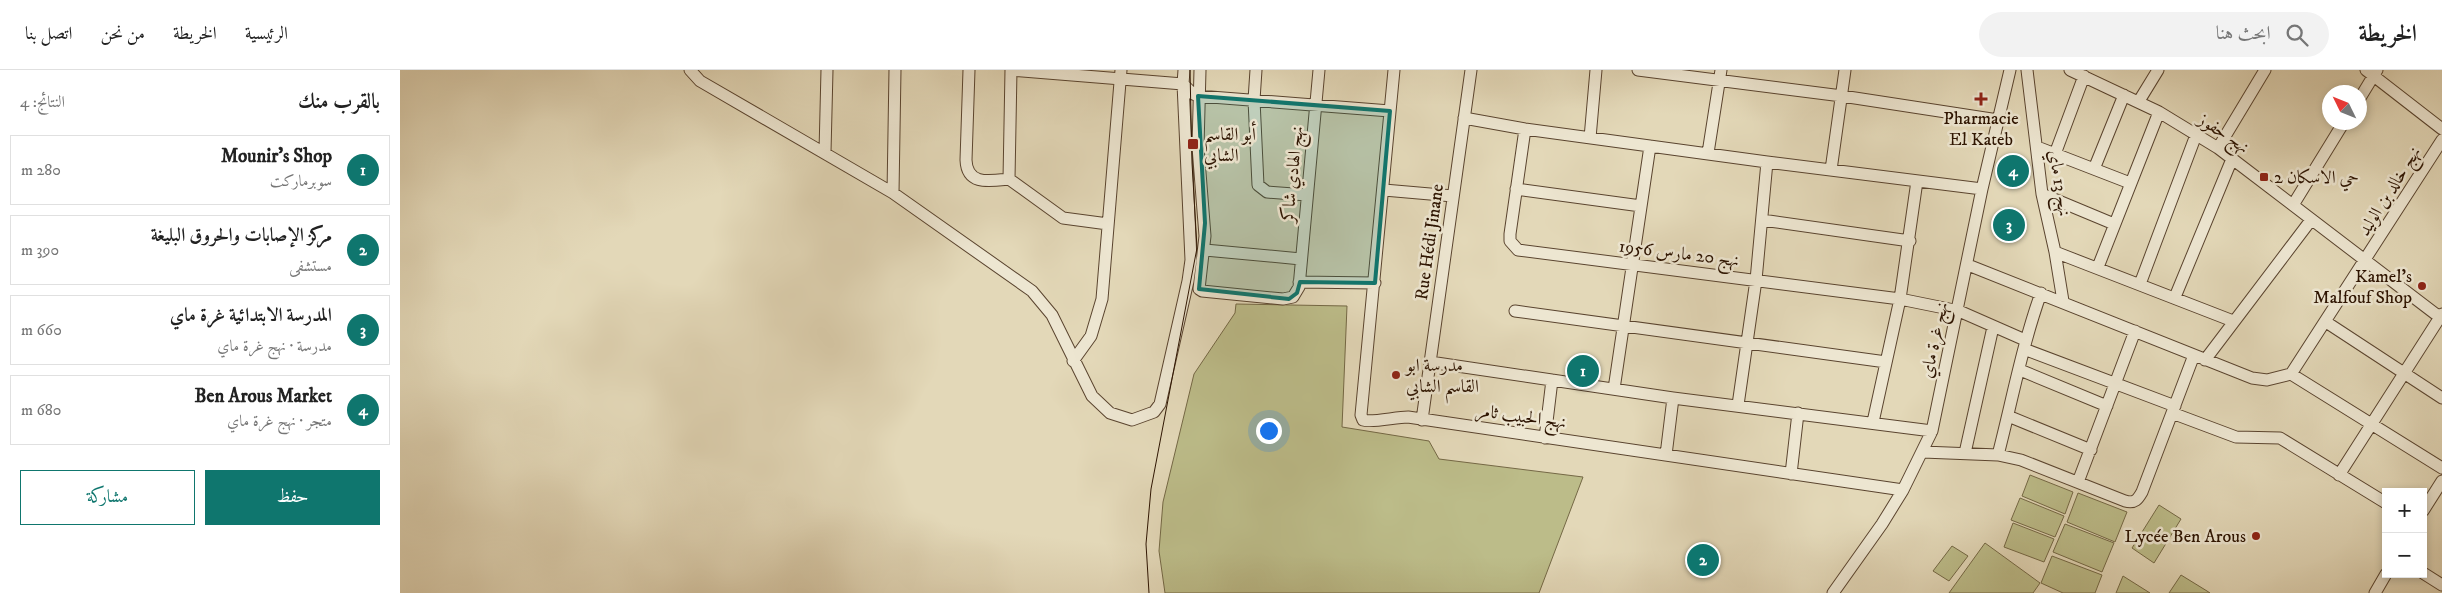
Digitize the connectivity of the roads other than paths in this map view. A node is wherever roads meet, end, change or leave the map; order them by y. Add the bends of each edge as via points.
1 (690, 70) edge
2 (827, 70) edge
3 (895, 70) edge
4 (968, 70) edge
5 (1011, 70) edge
6 (1184, 70) edge
7 (1200, 70) edge
8 (1256, 70) edge
9 (1319, 70) edge
10 (1394, 70) edge
11 (1471, 70) edge
12 (1596, 70) edge
13 (1638, 70) edge
14 (1845, 70) edge
15 (2010, 70) edge
16 (2026, 70) edge
17 (2070, 70) edge
18 (2158, 70) edge
19 (2265, 70) edge
20 (2372, 72) edge
21 (1121, 74) edge
22 (1720, 75) edge
23 (2084, 76) junction
24 (1183, 84) junction
25 (2366, 85) edge
26 (2124, 95) junction
27 (1198, 96) junction
28 (1842, 96) junction
29 (1254, 100) junction
30 (2139, 101) junction
31 (1316, 106) junction
32 (1390, 111) junction
33 (2159, 112) junction
34 (1464, 118) junction
35 (1998, 120) junction
36 (1525, 129) junction
37 (2442, 129) edge
38 (2339, 130) edge
39 (2196, 135) junction
40 (1590, 138) junction
41 (2442, 140) edge
42 (1650, 146) junction
43 (2037, 146) junction
44 (2218, 148) junction
45 (825, 152) junction
46 (1708, 153) junction
47 (2055, 154) junction
48 (2232, 159) junction
49 (1767, 162) junction
50 (1831, 170) junction
51 (2094, 170) junction
52 (1010, 179) junction
53 (1917, 181) junction
54 (2130, 183) junction
55 (1516, 189) junction
56 (1982, 189) junction
57 (1384, 190) junction
58 (893, 193) junction
59 (2042, 194) junction
60 (1307, 195) junction
61 (1453, 196) junction
62 (2293, 205) junction
63 (1641, 206) junction
64 (1762, 220) junction
65 (2311, 220) junction
66 (1108, 224) junction
67 (2114, 224) junction
68 (1910, 241) junction
69 (1205, 250) junction
70 (2055, 252) junction
71 (1301, 258) junction
72 (2366, 260) junction
73 (1632, 264) junction
74 (1968, 265) junction
75 (2098, 267) junction
76 (1756, 280) junction
77 (1299, 282) junction
78 (1375, 283) junction
79 (2140, 284) junction
80 (2040, 294) junction
81 (2175, 297) junction
82 (1900, 299) junction
83 (2063, 301) junction
84 (1515, 311) dead end
85 (1959, 311) junction
86 (2441, 317) edge
87 (2233, 321) junction
88 (2326, 322) junction
89 (1623, 327) junction
90 (1994, 327) junction
91 (2135, 331) junction
92 (1747, 344) junction
93 (2024, 344) junction
94 (2200, 357) junction
95 (1073, 361) junction
96 (1430, 362) junction
97 (1886, 362) junction
98 (2020, 370) junction
99 (2405, 373) junction
100 (2292, 374) junction
101 (1552, 380) junction
102 (2116, 384) junction
103 (1614, 389) junction
104 (1673, 398) junction
105 (2442, 398) edge
106 (1738, 405) junction
107 (2107, 406) junction
108 (2174, 409) junction
109 (1798, 413) junction
110 (2008, 416) junction
111 (1422, 420) junction
112 (1874, 422) junction
113 (2372, 424) junction
114 (1932, 431) junction
115 (1545, 438) junction
116 (2090, 450) junction
117 (1923, 452) junction
118 (1965, 453) junction
119 (1666, 456) junction
120 (1998, 456) junction
121 (2442, 468) edge
122 (1791, 474) junction
123 (2339, 475) junction
124 (2442, 481) edge
125 (2078, 482) junction
126 (1903, 490) junction
127 (2382, 501) edge
128 (2427, 505) edge
129 (2427, 576) edge
130 (2383, 578) edge
131 (2442, 585) edge
132 (1833, 593) edge
133 (2374, 593) edge

1 - 45 street via 700,81
2 - 45 street
3 - 58 street
4 - 52 street via 968,173 982,181
5 - 21 street
5 - 52 street
6 - 24 street
7 - 27 street
8 - 29 street
9 - 31 street, نهج الهادي شاكر
10 - 32 street, نهج الحبيب ثامر
11 - 34 street, Rue Hédi Jinane
12 - 40 street
13 - 22 street
14 - 28 street
15 - 35 street, نهج غرة ماي
16 - 43 street, نهج 13 ماي
17 - 23 street, نهج حفوز
18 - 30 street
19 - 44 street
20 - 25 street
20 - 37 street
21 - 24 street
21 - 66 street
22 - 28 street
22 - 46 street
23 - 26 street, نهج حفوز
23 - 47 street
24 - 27 street
24 - 95 street via 1191,260 1160,404 1154,412 1132,420 1110,413 1092,396
26 - 30 street, نهج حفوز
26 - 51 street
27 - 29 street
27 - 69 street
28 - 35 street
28 - 50 street
29 - 31 street
29 - 60 street via 1258,185 1267,192
30 - 33 street, نهج حفوز
31 - 32 street
31 - 60 street, نهج الهادي شاكر
32 - 57 street, نهج الحبيب ثامر
33 - 39 street, نهج حفوز
33 - 54 street
34 - 36 street
34 - 61 street, Rue Hédi Jinane
35 - 56 street, نهج غرة ماي
36 - 40 street
36 - 55 street, نهج 20 مارس 1956
38 - 62 street
39 - 44 street, نهج حفوز
39 - 79 street
40 - 42 street
41 - 72 street, نهج خالد بن الوليد
42 - 46 street
42 - 63 street
43 - 47 street
43 - 59 street, نهج 13 ماي
44 - 48 street, نهج حفوز
45 - 58 street
46 - 49 street
47 - 51 street
48 - 62 street, نهج حفوز
48 - 81 street
49 - 50 street
49 - 64 street
50 - 53 street
51 - 54 street
52 - 66 street via 1063,218
53 - 56 street
53 - 68 street
54 - 67 street
55 - 63 street
55 - 73 street, نهج 20 مارس 1956 via 1510,241 1518,250
56 - 74 street, نهج غرة ماي
57 - 61 street
57 - 78 street, نهج الحبيب ثامر
58 - 95 street via 1032,291 1052,315
59 - 67 street
59 - 70 street, نهج 13 ماي
60 - 71 street, نهج الهادي شاكر
61 - 96 street, Rue Hédi Jinane
62 - 65 street, نهج حفوز
63 - 73 street
64 - 68 street
64 - 76 street
65 - 72 street, نهج حفوز
65 - 87 street
66 - 95 street via 1098,318 1091,336
67 - 75 street
68 - 82 street
69 - 71 street
69 - 77 street via 1200,290 1288,299 1297,292
70 - 75 street
70 - 83 street, نهج 13 ماي
71 - 77 street, نهج الهادي شاكر
72 - 86 street, نهج حفوز
72 - 88 street, نهج خالد بن الوليد
73 - 76 street, نهج 20 مارس 1956
73 - 89 street
74 - 80 street
74 - 85 street, نهج غرة ماي
75 - 79 street
76 - 82 street, نهج 20 مارس 1956
76 - 92 street
77 - 78 street
78 - 111 street, نهج الحبيب ثامر via 1362,418 1367,422 1398,417
79 - 81 street
80 - 83 street
80 - 93 street
81 - 87 street
82 - 85 street, نهج 20 مارس 1956
82 - 97 street
83 - 91 street
84 - 89 street
85 - 90 street, نهج 20 مارس 1956
85 - 114 street, نهج غرة ماي
86 - 99 street
87 - 94 street
88 - 99 street
88 - 100 street, نهج خالد بن الوليد
89 - 92 street
89 - 103 street
90 - 93 street, نهج 20 مارس 1956
90 - 118 street
91 - 94 street
91 - 102 street
92 - 97 street
92 - 106 street
93 - 98 street
93 - 102 street, نهج 20 مارس 1956
94 - 100 street via 2260,380
94 - 108 street
96 - 101 street
96 - 111 street, Rue Hédi Jinane
97 - 112 street
98 - 107 street
98 - 110 street
99 - 105 street
99 - 113 street
100 - 113 street
101 - 103 street
101 - 115 street
102 - 107 street
102 - 108 street, نهج 20 مارس 1956
103 - 104 street
104 - 106 street
104 - 119 street
106 - 109 street
107 - 116 street
108 - 123 street, نهج 20 مارس 1956 via 2236,437 2280,438
108 - 125 street via 2138,500 2125,501
109 - 112 street
109 - 122 street
110 - 116 street
110 - 120 street
111 - 115 street, نهج الحبيب ثامر
112 - 114 street
113 - 121 street
113 - 123 street
114 - 117 street, نهج غرة ماي
115 - 119 street, نهج الحبيب ثامر
116 - 125 street
117 - 118 street
117 - 126 street, نهج غرة ماي
118 - 120 street
119 - 122 street, نهج الحبيب ثامر
120 - 125 street via 2037,465
122 - 126 street, نهج الحبيب ثامر
123 - 127 street, نهج 20 مارس 1956
124 - 128 street
126 - 132 street, نهج غرة ماي
129 - 131 street
130 - 133 street

